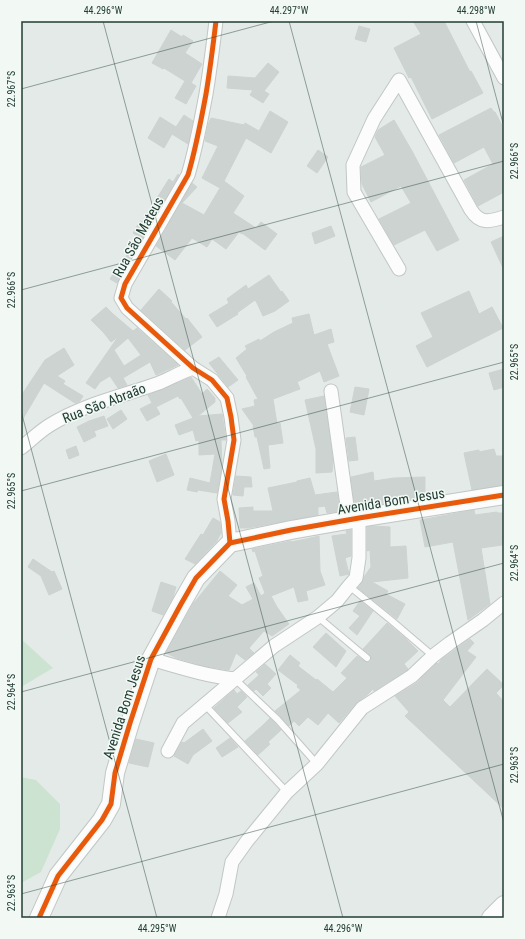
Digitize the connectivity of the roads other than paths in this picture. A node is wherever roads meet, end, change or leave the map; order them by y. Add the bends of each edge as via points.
1 (216, 21) edge
2 (473, 21) edge
3 (504, 78) edge
4 (504, 216) edge
5 (399, 269) dead end
6 (193, 368) junction
7 (332, 391) dead end
8 (21, 448) edge
9 (504, 496) edge
10 (354, 519) junction
11 (230, 543) junction
12 (349, 586) junction
13 (504, 603) edge
14 (318, 617) junction
15 (433, 656) junction
16 (367, 658) dead end
17 (151, 659) junction
18 (234, 679) junction
19 (205, 705) junction
20 (168, 750) dead end
21 (317, 764) junction
22 (287, 792) junction
23 (504, 905) edge
24 (39, 918) edge
25 (218, 918) edge
26 (492, 918) edge

1 - 6 street, Rua São Mateus via 202,119 188,175 125,284 121,298 127,308
2 - 3 street
4 - 5 street via 484,221 470,210 399,80 374,119 353,165 354,192
6 - 8 street, Rua São Abraão via 159,383 76,411 50,425
6 - 11 street, Rua São Mateus via 212,380 227,398 234,440 224,499
7 - 10 street
9 - 10 street, Avenida Bom Jesus
10 - 11 street, Avenida Bom Jesus
10 - 12 street via 359,558 356,578
11 - 17 street, Avenida Bom Jesus via 196,578
12 - 14 street via 337,601
12 - 15 lane
13 - 15 street
14 - 16 lane
14 - 18 street via 274,646
15 - 21 street via 412,676 362,708
17 - 18 street via 197,673
17 - 24 street, Avenida Bom Jesus via 115,773 111,804 102,820 58,876
18 - 19 street
18 - 21 lane via 278,720
19 - 20 street via 183,723
19 - 22 lane
21 - 22 street
22 - 25 street via 232,862
23 - 26 street

